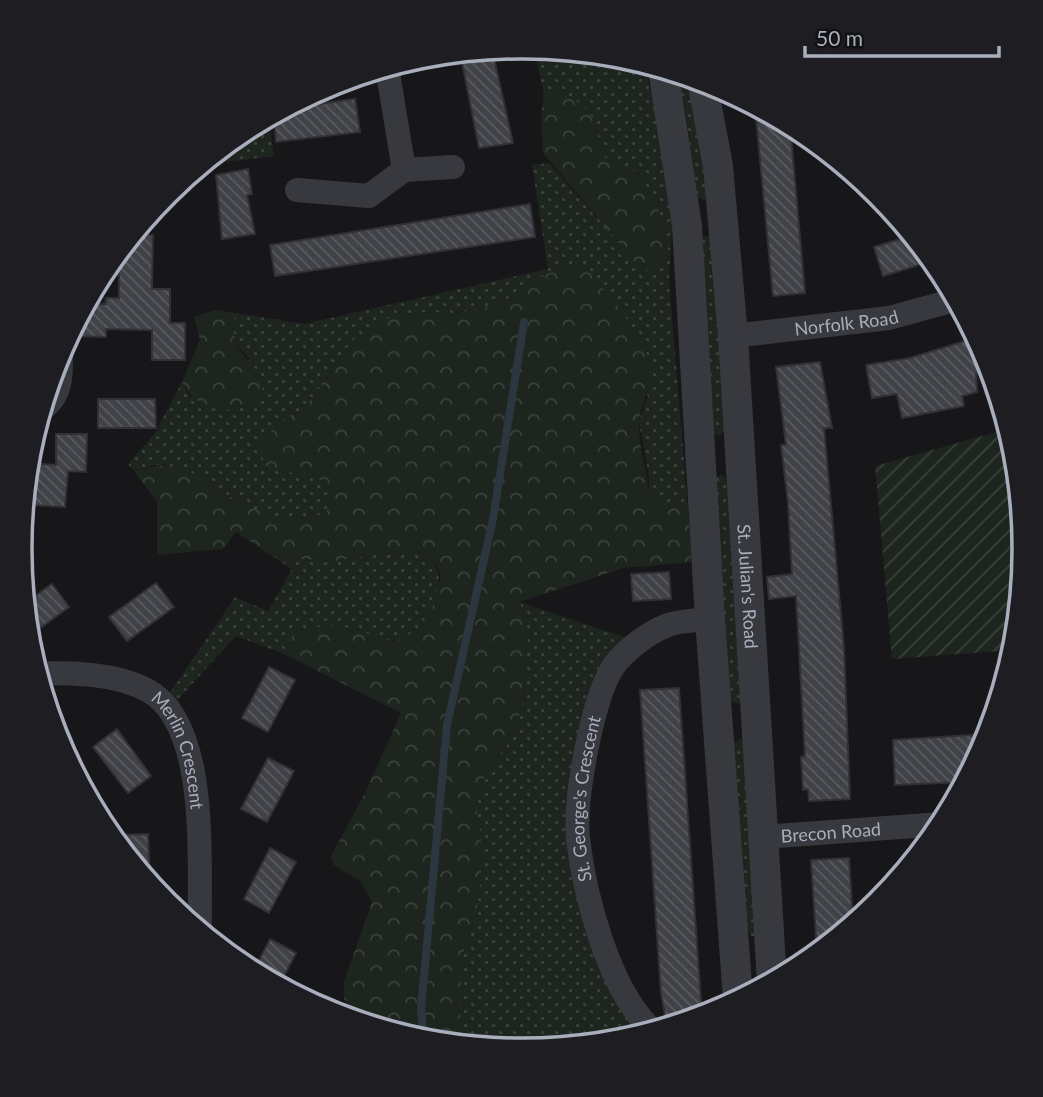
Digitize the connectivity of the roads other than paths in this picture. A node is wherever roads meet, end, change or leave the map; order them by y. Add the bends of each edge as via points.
1 (389, 77) edge
2 (665, 80) edge
3 (705, 94) edge
4 (453, 167) dead end
5 (404, 170) junction
6 (298, 190) dead end
7 (724, 220) junction
8 (687, 226) junction
9 (945, 303) edge
10 (733, 336) junction
11 (739, 455) junction
12 (703, 462) junction
13 (710, 619) junction
14 (48, 673) edge
15 (756, 718) junction
16 (718, 719) junction
17 (926, 825) edge
18 (763, 837) junction
19 (200, 918) edge
20 (733, 954) junction
21 (770, 968) edge
22 (737, 989) edge
23 (644, 1023) edge

1 - 5 street
2 - 8 street
3 - 7 street, St. Julian's Road
4 - 5 street
5 - 6 street via 369,196
7 - 8 street
7 - 10 street, St. Julian's Road
8 - 12 street
9 - 10 street, Norfolk Road via 889,318
10 - 11 street, St. Julian's Road
11 - 12 street
11 - 15 street, St. Julian's Road
12 - 13 street
13 - 16 street
13 - 23 street, St. George's Crescent via 668,625 639,642 613,667 596,712 583,769 578,837 591,900 612,968
14 - 19 street, Merlin Crescent via 126,681 150,691 180,726 195,769
15 - 16 street
15 - 18 street, St. Julian's Road
16 - 20 street
17 - 18 street, Brecon Road
18 - 21 street, St. Julian's Road
20 - 21 street, St. Julian's Road
20 - 22 street

